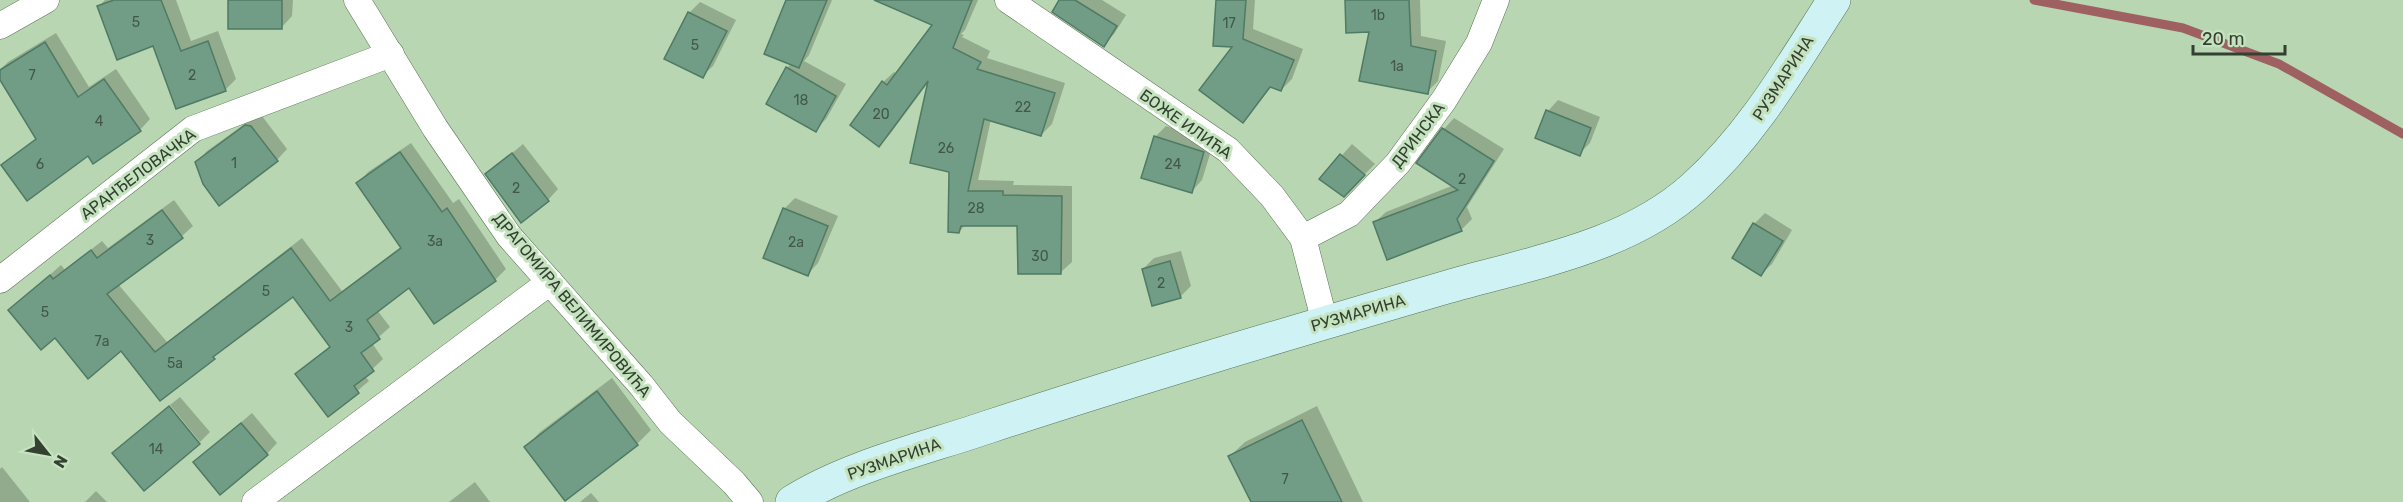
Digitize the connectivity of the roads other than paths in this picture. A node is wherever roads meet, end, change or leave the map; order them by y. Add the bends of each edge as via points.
1 (46, 0) edge
2 (357, 0) edge
3 (1008, 0) edge
4 (1496, 0) edge
5 (1834, 0) edge
6 (0, 26) edge
7 (391, 54) junction
8 (1303, 238) junction
9 (0, 280) edge
10 (550, 282) junction
11 (1325, 323) junction
12 (255, 502) edge
13 (750, 502) edge
14 (792, 502) edge

1 - 6 street
2 - 7 street, ДРАГОМИРА ВЕЛИМИРОВИЋА
3 - 8 street, БОЖЕ ИЛИЋА via 1228,150 1272,196
4 - 8 street, ДРИНСКА via 1479,43 1398,163 1349,214
5 - 11 main road, РУЗМАРИНА via 1755,122 1694,188 1637,228 1572,251
7 - 9 street, АРАНЂЕЛОВАЧКА via 193,129
7 - 10 street, ДРАГОМИРА ВЕЛИМИРОВИЋА via 435,128 509,236
8 - 11 street, БОЖЕ ИЛИЋА
10 - 12 street
10 - 13 street, ДРАГОМИРА ВЕЛИМИРОВИЋА via 670,422
11 - 14 main road, РУЗМАРИНА via 889,460

